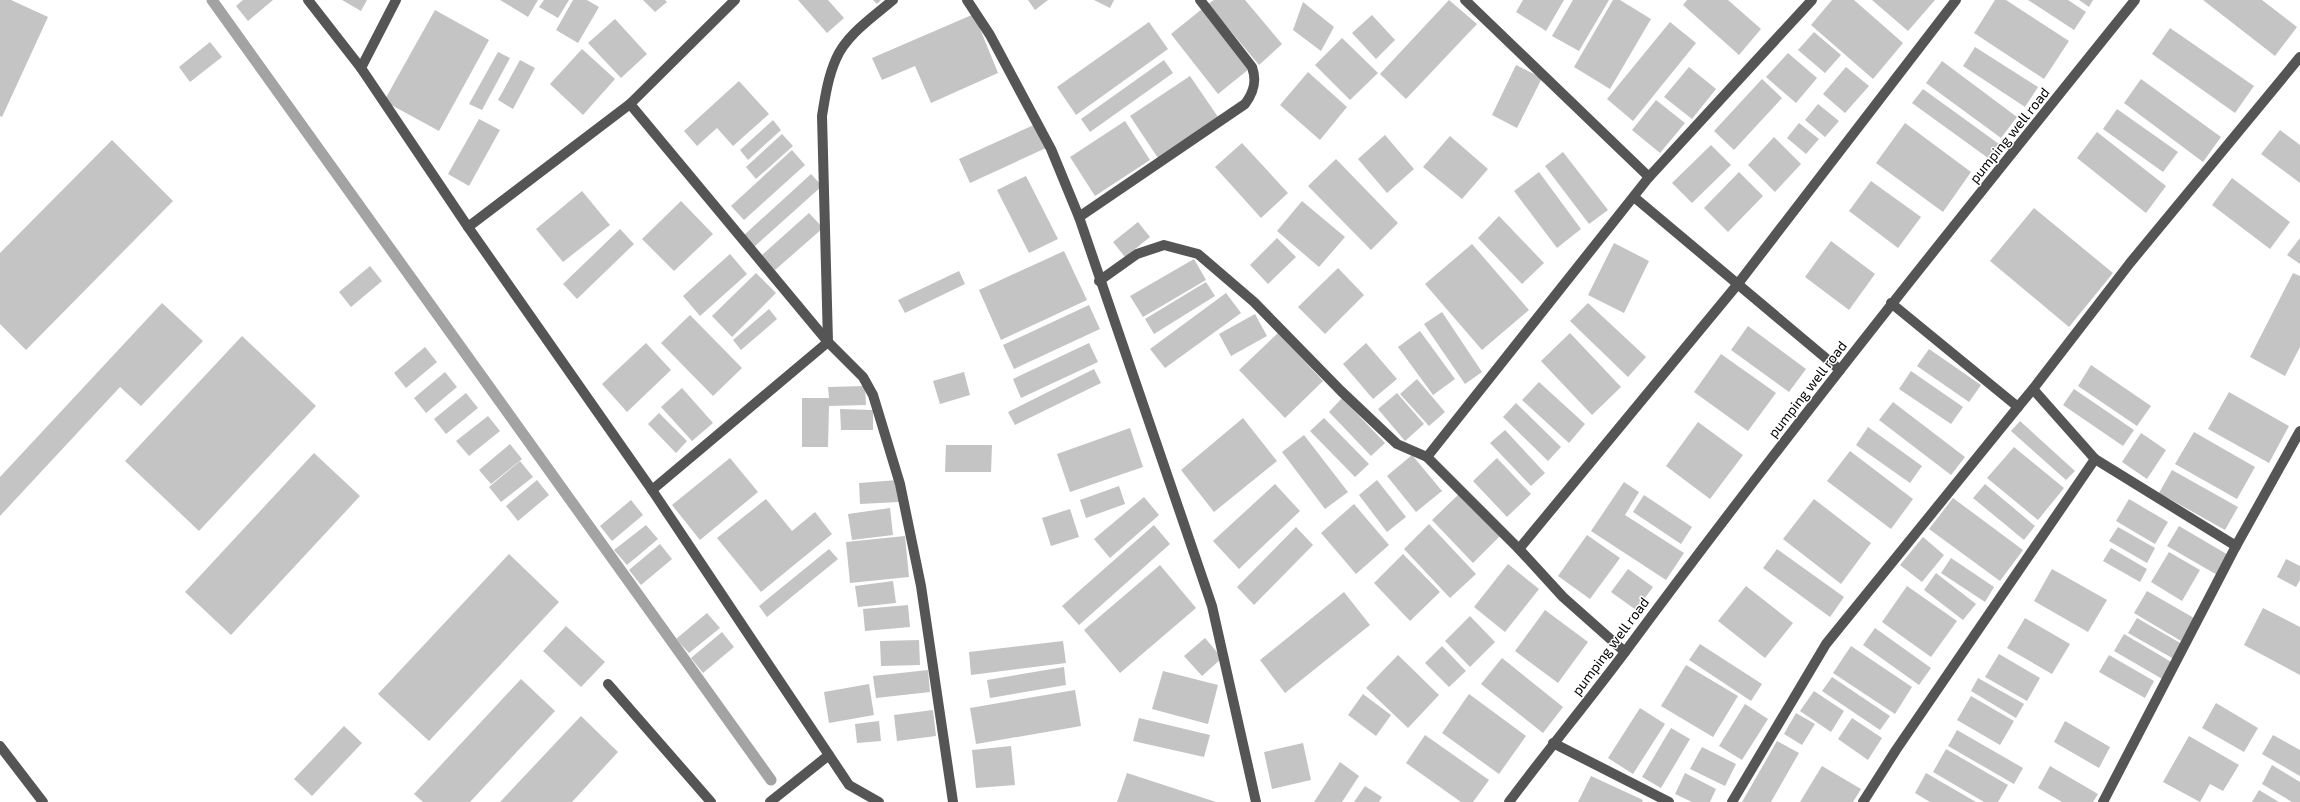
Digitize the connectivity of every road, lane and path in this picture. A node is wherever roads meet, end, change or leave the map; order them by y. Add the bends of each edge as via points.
1 (308, 0) edge
2 (396, 0) edge
3 (735, 0) edge
4 (893, 0) edge
5 (966, 0) edge
6 (1200, 0) edge
7 (1465, 0) edge
8 (1812, 0) edge
9 (1956, 0) edge
10 (2135, 0) edge
11 (2300, 57) edge
12 (361, 68) junction
13 (630, 104) junction
14 (1649, 178) junction
15 (1634, 197) junction
16 (1079, 217) junction
17 (468, 227) junction
18 (1099, 281) junction
19 (1737, 285) junction
20 (1891, 303) junction
21 (828, 342) junction
22 (1840, 370) junction
23 (2033, 389) junction
24 (2018, 407) junction
25 (2300, 431) edge
26 (1427, 457) junction
27 (2095, 460) junction
28 (652, 490) junction
29 (2236, 546) junction
30 (1519, 549) junction
31 (1624, 652) junction
32 (608, 684) dead end
33 (1553, 743) junction
34 (0, 746) edge
35 (829, 755) junction
36 (42, 802) edge
37 (711, 802) edge
38 (770, 802) edge
39 (878, 802) edge
40 (953, 802) edge
41 (1256, 802) edge
42 (1510, 802) edge
43 (1669, 802) edge
44 (1732, 802) edge
45 (1863, 802) edge
46 (2103, 802) edge

1 - 12 street
2 - 12 street
3 - 13 street
4 - 21 street via 850,38 836,58 827,85 822,116
5 - 16 street via 990,35 1051,149
6 - 16 street via 1252,67 1255,76 1251,96 1245,104
7 - 14 street
8 - 14 street
9 - 19 street
10 - 20 street, pumping well road
11 - 23 street via 2130,263
12 - 17 street
13 - 17 street
13 - 21 street
14 - 15 street
15 - 19 street
15 - 26 street
16 - 18 street
17 - 28 street
18 - 26 street via 1137,254 1164,245 1198,254 1254,302 1340,391 1397,444
18 - 41 street via 1212,606
19 - 22 street
19 - 30 street
20 - 22 street, pumping well road
20 - 24 street
21 - 28 street
21 - 40 street via 863,377 873,395 900,484 921,586
22 - 31 street, pumping well road
23 - 24 street
23 - 27 street
24 - 44 street via 1826,644
25 - 29 street
26 - 30 street
27 - 29 street
27 - 45 street
28 - 35 street
29 - 46 street
30 - 31 street via 1563,597
31 - 33 street, pumping well road
32 - 37 street
33 - 42 street, pumping well road
33 - 43 street
34 - 36 street
35 - 38 street
35 - 39 street via 849,785

